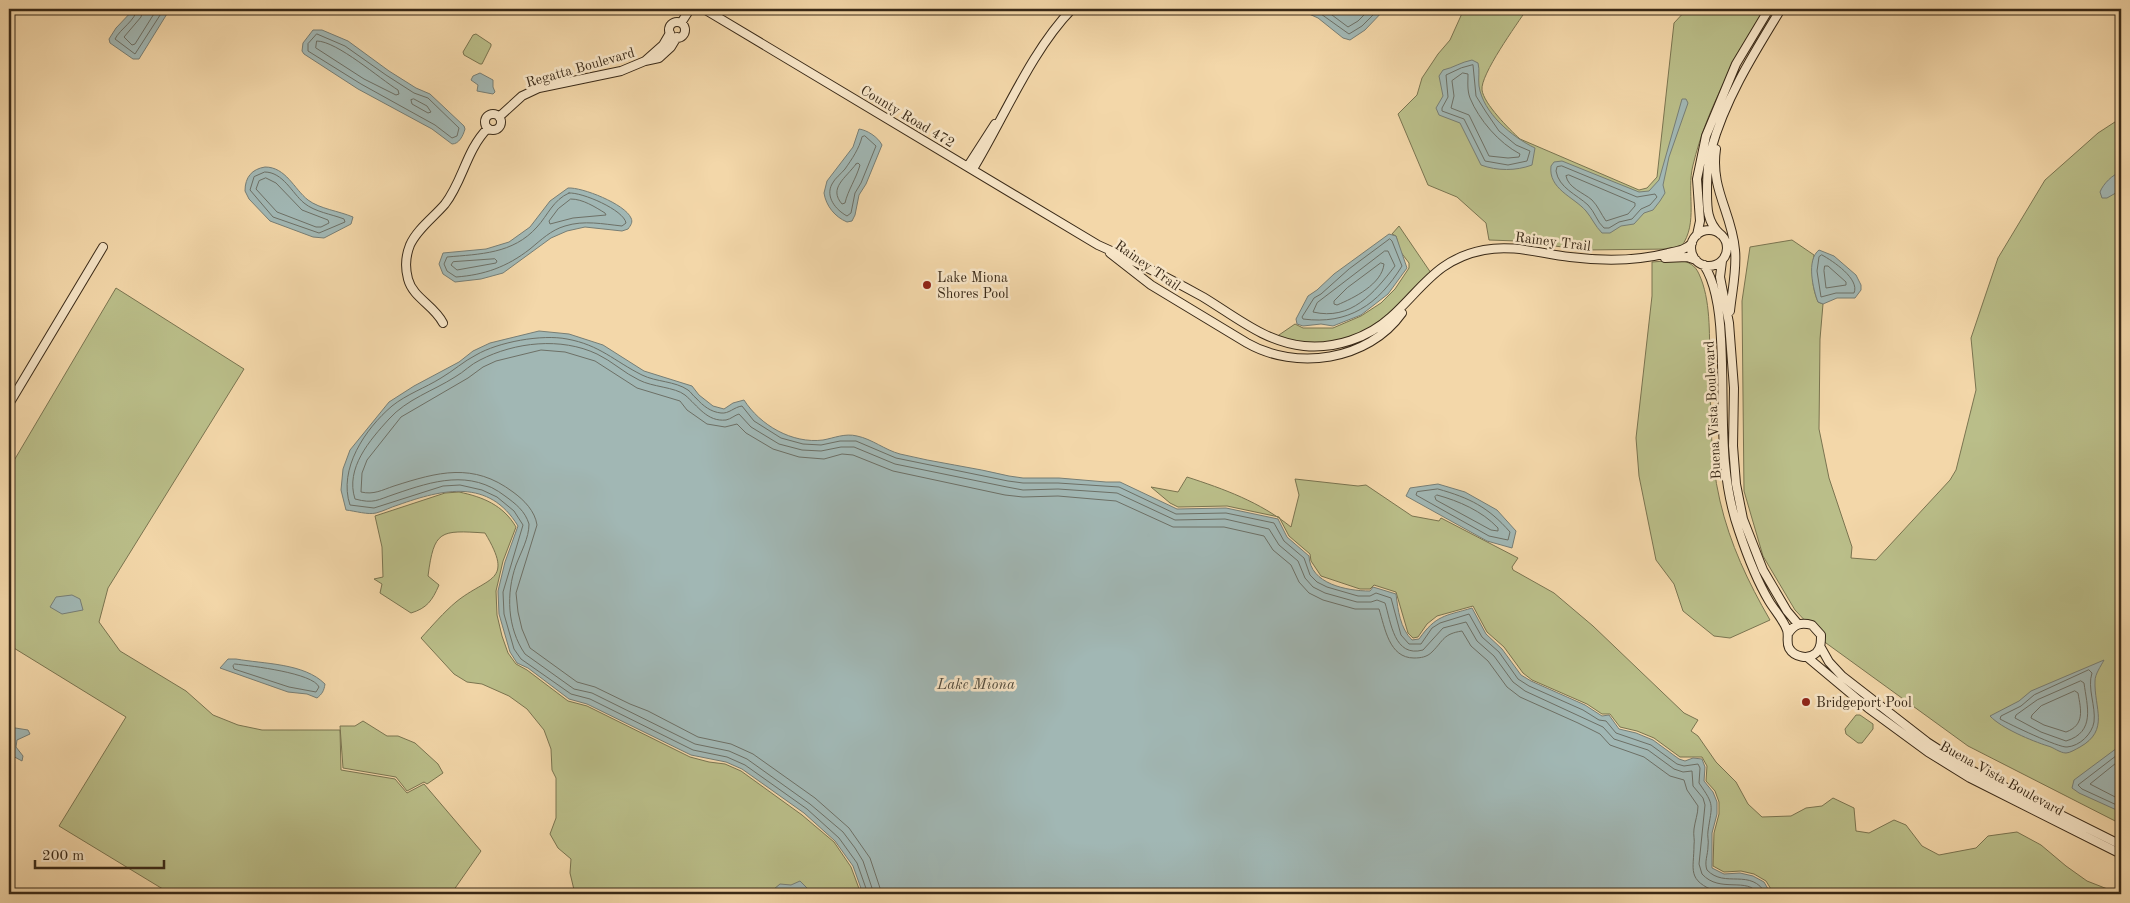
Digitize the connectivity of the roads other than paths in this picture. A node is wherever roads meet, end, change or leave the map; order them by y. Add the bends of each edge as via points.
1 (690, 9) edge
2 (704, 9) edge
3 (1072, 9) edge
4 (1769, 9) edge
5 (1781, 9) edge
6 (681, 23) junction
7 (674, 35) junction
8 (1719, 128) junction
9 (970, 168) junction
10 (1720, 234) junction
11 (1697, 235) junction
12 (1692, 244) junction
13 (1098, 245) junction
14 (103, 247) dead end
15 (1653, 257) junction
16 (1696, 260) junction
17 (1722, 261) junction
18 (1704, 266) junction
19 (1408, 301) junction
20 (443, 323) dead end
21 (1729, 323) junction
22 (9, 404) edge
23 (1798, 624) junction
24 (1788, 634) junction
25 (1820, 646) junction
26 (1807, 657) junction
27 (2121, 845) edge
28 (2121, 854) edge

1 - 6 main road, Regatta Boulevard
2 - 9 main road, County Road 472
3 - 9 main road via 1048,40
4 - 11 main road via 1736,64 1706,136 1698,179 1700,221
5 - 8 main road via 1740,78
6 - 7 main road, Regatta Boulevard via 684,32
6 - 7 main road, Regatta Boulevard via 672,24
7 - 20 main road, Regatta Boulevard via 659,58 621,71 530,92 511,104 499,117 499,127 495,130 488,128 479,138 450,197 413,238 408,252 406,270 411,286 419,298 434,308
8 - 10 main road via 1709,160 1707,205 1710,220
8 - 21 main road via 1715,173 1735,249 1736,270
9 - 13 main road, County Road 472
10 - 11 main road via 1711,230
10 - 17 main road via 1727,250
11 - 12 main road
12 - 15 main road, Rainey Trail via 1685,249
12 - 16 main road
13 - 19 main road, Rainey Trail via 1162,275 1259,332 1295,345 1329,346 1358,338 1387,321
13 - 19 main road, Rainey Trail via 1151,285 1247,342 1261,350 1288,357 1326,357 1358,347 1390,326
14 - 22 main road
15 - 16 main road, Rainey Trail
15 - 19 main road, Rainey Trail via 1600,259 1513,248 1483,250 1440,268
16 - 18 main road
17 - 18 main road via 1717,265
17 - 21 main road, Buena Vista Boulevard via 1720,277
18 - 24 main road, Buena Vista Boulevard via 1713,285 1720,326 1723,447 1728,490 1752,566
21 - 23 main road, Buena Vista Boulevard via 1734,388 1733,446 1743,518 1762,570
23 - 24 main road
23 - 25 main road via 1805,623 1817,629 1821,635
24 - 26 main road via 1789,648 1800,657
25 - 26 main road
25 - 27 main road, Buena Vista Boulevard via 1842,676 1928,742 1969,768
26 - 28 main road, Buena Vista Boulevard via 1928,752 1970,778

